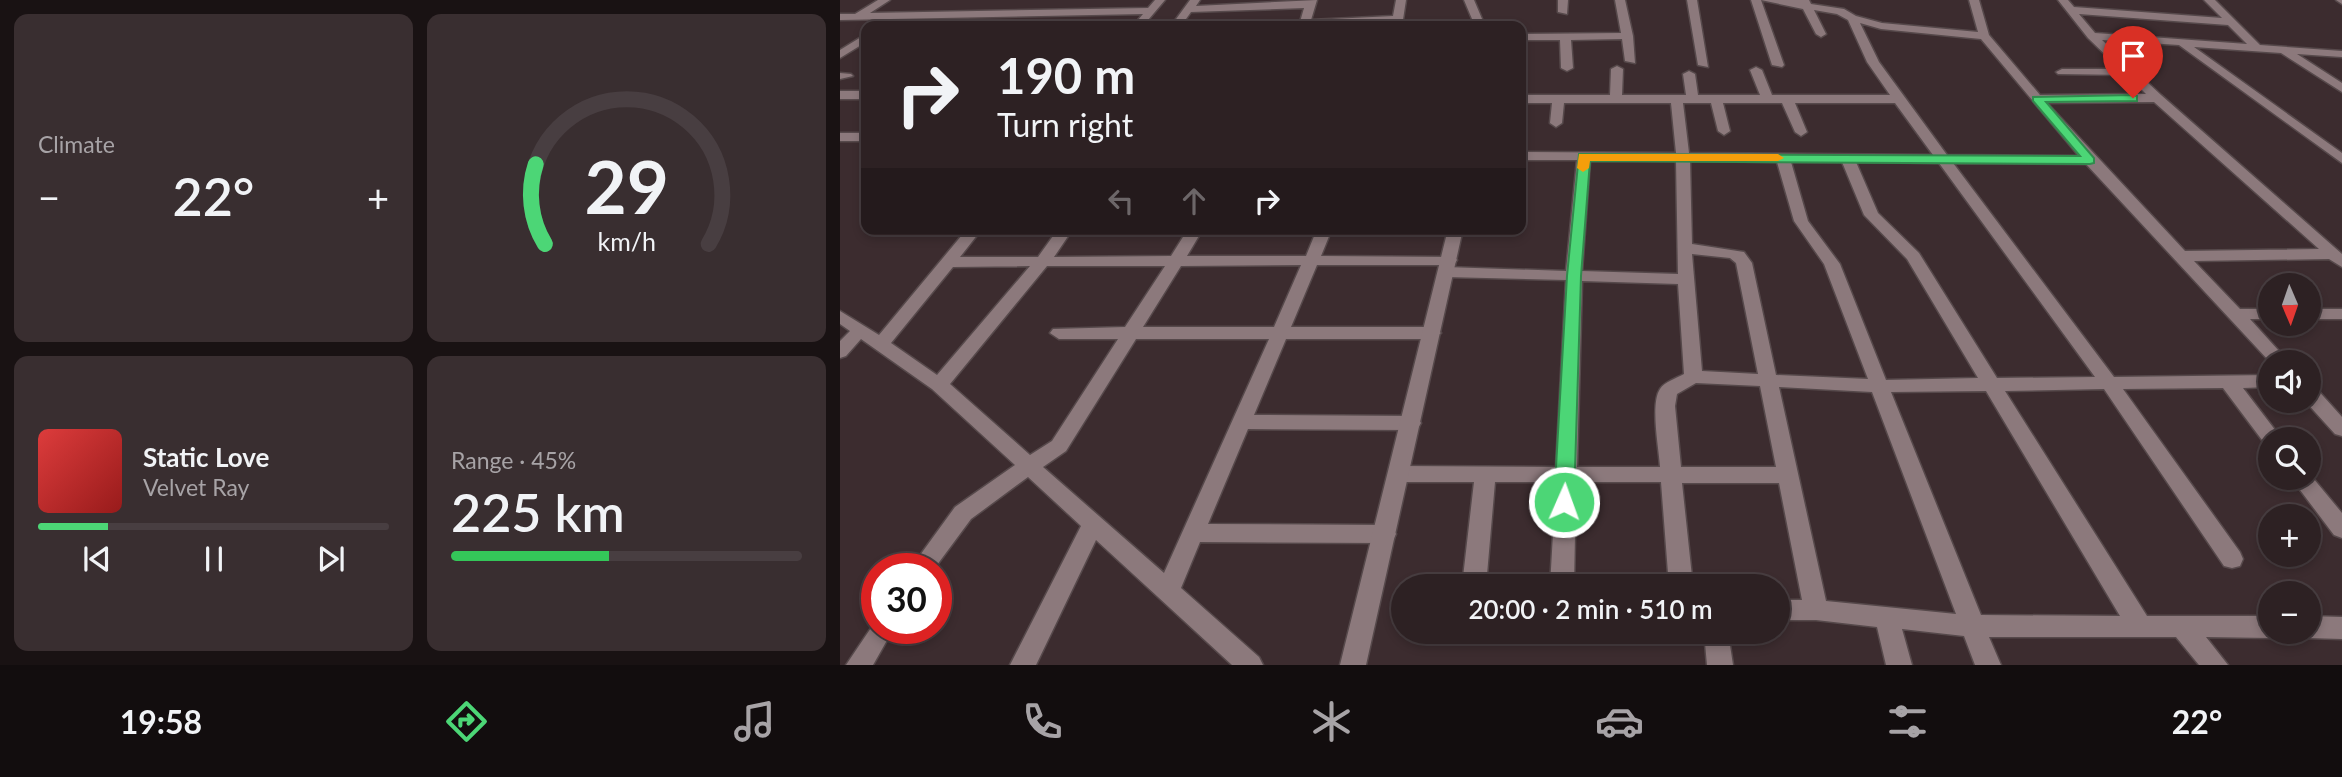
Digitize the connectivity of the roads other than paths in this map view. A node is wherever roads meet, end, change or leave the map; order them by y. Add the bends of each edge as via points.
1 (885, 0) edge
2 (965, 0) edge
3 (1035, 0) edge
4 (1101, 0) edge
5 (1160, 0) edge
6 (1401, 0) edge
7 (1469, 0) edge
8 (1563, 0) edge
9 (1620, 0) edge
10 (1692, 0) edge
11 (1756, 0) edge
12 (1766, 0) edge
13 (1841, 0) edge
14 (1974, 0) edge
15 (2209, 0) edge
16 (1311, 3) edge
17 (1805, 3) edge
18 (1192, 4) edge
19 (2067, 5) edge
20 (1150, 11) junction
21 (1071, 12) junction
22 (1089, 12) junction
23 (1563, 12) dead end
24 (1020, 13) junction
25 (988, 14) junction
26 (945, 15) junction
27 (858, 16) junction
28 (896, 16) junction
29 (1850, 16) junction
30 (840, 17) edge
31 (888, 21) edge
32 (980, 21) edge
33 (1063, 21) edge
34 (1142, 21) edge
35 (1180, 21) edge
36 (1306, 21) edge
37 (1397, 21) edge
38 (1478, 21) edge
39 (2231, 22) junction
40 (1821, 34) dead end
41 (1628, 36) junction
42 (1984, 36) junction
43 (2092, 36) junction
44 (1526, 37) edge
45 (1565, 37) junction
46 (861, 40) edge
47 (2181, 42) junction
48 (2257, 48) junction
49 (2284, 50) junction
50 (2342, 54) edge
51 (840, 55) edge
52 (1631, 61) dead end
53 (1704, 65) dead end
54 (1778, 65) dead end
55 (1567, 68) dead end
56 (1617, 69) dead end
57 (1756, 70) dead end
58 (2062, 72) dead end
59 (2130, 72) junction
60 (1689, 74) dead end
61 (2342, 88) edge
62 (840, 95) edge
63 (861, 95) edge
64 (2157, 98) junction
65 (1526, 99) edge
66 (1558, 99) junction
67 (1616, 99) junction
68 (1685, 99) junction
69 (1716, 99) junction
70 (1767, 99) junction
71 (1787, 99) junction
72 (1898, 99) junction
73 (2037, 99) junction
74 (1556, 123) dead end
75 (1724, 131) dead end
76 (1801, 132) dead end
77 (861, 136) edge
78 (840, 137) edge
79 (2338, 153) edge
80 (1526, 156) edge
81 (1584, 157) junction
82 (1683, 158) junction
83 (1783, 158) junction
84 (1847, 158) junction
85 (1945, 159) junction
86 (2090, 160) junction
87 (970, 235) edge
88 (1062, 235) edge
89 (1192, 235) edge
90 (1323, 235) edge
91 (1455, 235) edge
92 (1684, 248) junction
93 (2181, 256) junction
94 (2337, 258) edge
95 (1044, 261) junction
96 (1177, 261) junction
97 (1312, 261) junction
98 (948, 262) junction
99 (1447, 266) junction
100 (1574, 276) junction
101 (1686, 279) junction
102 (2235, 314) junction
103 (2258, 314) edge
104 (2321, 314) edge
105 (2342, 314) edge
106 (840, 316) edge
107 (860, 330) junction
108 (1059, 333) dead end
109 (1132, 333) junction
110 (1282, 333) junction
111 (1432, 333) junction
112 (881, 344) junction
113 (2269, 350) edge
114 (840, 352) edge
115 (1693, 377) junction
116 (1768, 379) junction
117 (2258, 381) edge
118 (2229, 382) junction
119 (2110, 384) junction
120 (939, 385) junction
121 (1992, 385) junction
122 (1879, 386) junction
123 (2332, 408) edge
124 (1242, 422) junction
125 (1411, 423) junction
126 (2264, 427) edge
127 (2342, 429) edge
128 (1030, 466) junction
129 (1400, 474) junction
130 (1485, 474) junction
131 (1565, 474) junction
132 (1670, 475) junction
133 (1788, 475) junction
134 (2311, 490) edge
135 (1093, 523) junction
136 (2342, 529) edge
137 (1194, 533) junction
138 (1385, 534) junction
139 (933, 553) edge
140 (2232, 559) dead end
141 (1475, 574) edge
142 (1562, 574) edge
143 (1680, 574) edge
144 (1168, 591) junction
145 (1790, 610) edge
146 (1816, 610) junction
147 (1887, 619) junction
148 (2139, 625) junction
149 (1972, 626) junction
150 (2181, 626) junction
151 (2258, 627) edge
152 (2321, 627) edge
153 (2342, 628) edge
154 (872, 644) edge
155 (1717, 644) edge
156 (859, 665) edge
157 (1023, 665) edge
158 (1250, 665) edge
159 (1353, 665) edge
160 (1720, 665) edge
161 (1899, 665) edge
162 (1988, 665) edge
163 (2215, 665) edge

1 - 27 street
2 - 26 street
3 - 24 street
4 - 22 street
5 - 20 street
6 - 37 street
7 - 38 street
8 - 23 street
9 - 41 street
10 - 53 street
11 - 54 street
12 - 17 street
13 - 29 street
14 - 42 street
15 - 39 street
16 - 18 street
16 - 36 street
17 - 29 street
17 - 40 street
18 - 35 street
19 - 39 street
19 - 43 street
20 - 22 street
20 - 34 street
21 - 22 street
21 - 24 street
21 - 33 street
24 - 25 street
25 - 26 street
25 - 32 street
26 - 28 street
27 - 28 street
27 - 30 street
28 - 31 street
29 - 42 street via 1892,27
29 - 72 street
39 - 48 street
41 - 45 street
41 - 52 street
42 - 73 street
43 - 47 street
43 - 59 street
44 - 45 street
45 - 55 street
46 - 51 street
47 - 48 street
47 - 79 street
48 - 49 street
49 - 50 street
49 - 61 street
56 - 67 street
57 - 70 street
58 - 59 street
59 - 64 street
60 - 68 street
62 - 63 street
64 - 73 street
64 - 94 street
65 - 66 street
66 - 67 street
66 - 74 street
67 - 68 street
68 - 69 street
68 - 82 street
69 - 70 street
69 - 75 street
70 - 71 street
71 - 72 street
71 - 76 street
72 - 85 street
73 - 86 street
77 - 78 street
80 - 81 street
81 - 82 street
81 - 100 street
82 - 83 street
82 - 92 street
83 - 84 street
83 - 122 street via 1801,221 1832,264
84 - 85 street
84 - 121 street via 1871,215 1913,256
85 - 86 street
85 - 119 street
86 - 93 street
87 - 98 street
88 - 95 street
89 - 96 street
90 - 97 street
91 - 99 street
92 - 101 street
92 - 116 street via 1742,258
93 - 94 street
93 - 102 street
95 - 96 street
95 - 98 street
95 - 120 street
96 - 97 street
96 - 109 street
97 - 99 street
97 - 110 street
98 - 112 street
99 - 100 street
99 - 111 street
100 - 101 street
100 - 131 street
101 - 115 street
102 - 103 street
102 - 113 street
104 - 105 street
106 - 107 street
107 - 112 street
107 - 114 street
108 - 109 street
109 - 110 street
109 - 128 street via 1059,446
110 - 111 street
110 - 124 street
111 - 125 street
112 - 120 street
115 - 116 street
115 - 132 street via 1675,385 1665,398
116 - 122 street
116 - 133 street
117 - 118 street
118 - 119 street
118 - 126 street
119 - 121 street
119 - 140 street
120 - 128 street
121 - 122 street
121 - 148 street
122 - 149 street
123 - 127 street
124 - 125 street
124 - 137 street
125 - 129 street
128 - 135 street
128 - 139 street via 963,513
129 - 130 street
129 - 138 street
130 - 131 street
130 - 141 street
131 - 132 street
131 - 142 street
132 - 133 street
132 - 143 street
133 - 146 street
134 - 136 street
135 - 144 street
135 - 157 street
137 - 138 street
137 - 144 street
138 - 159 street
144 - 158 street
145 - 146 street
146 - 147 street
147 - 149 street
147 - 161 street
148 - 149 street
148 - 150 street
149 - 162 street
150 - 151 street
150 - 163 street
152 - 153 street
154 - 156 street
155 - 160 street

